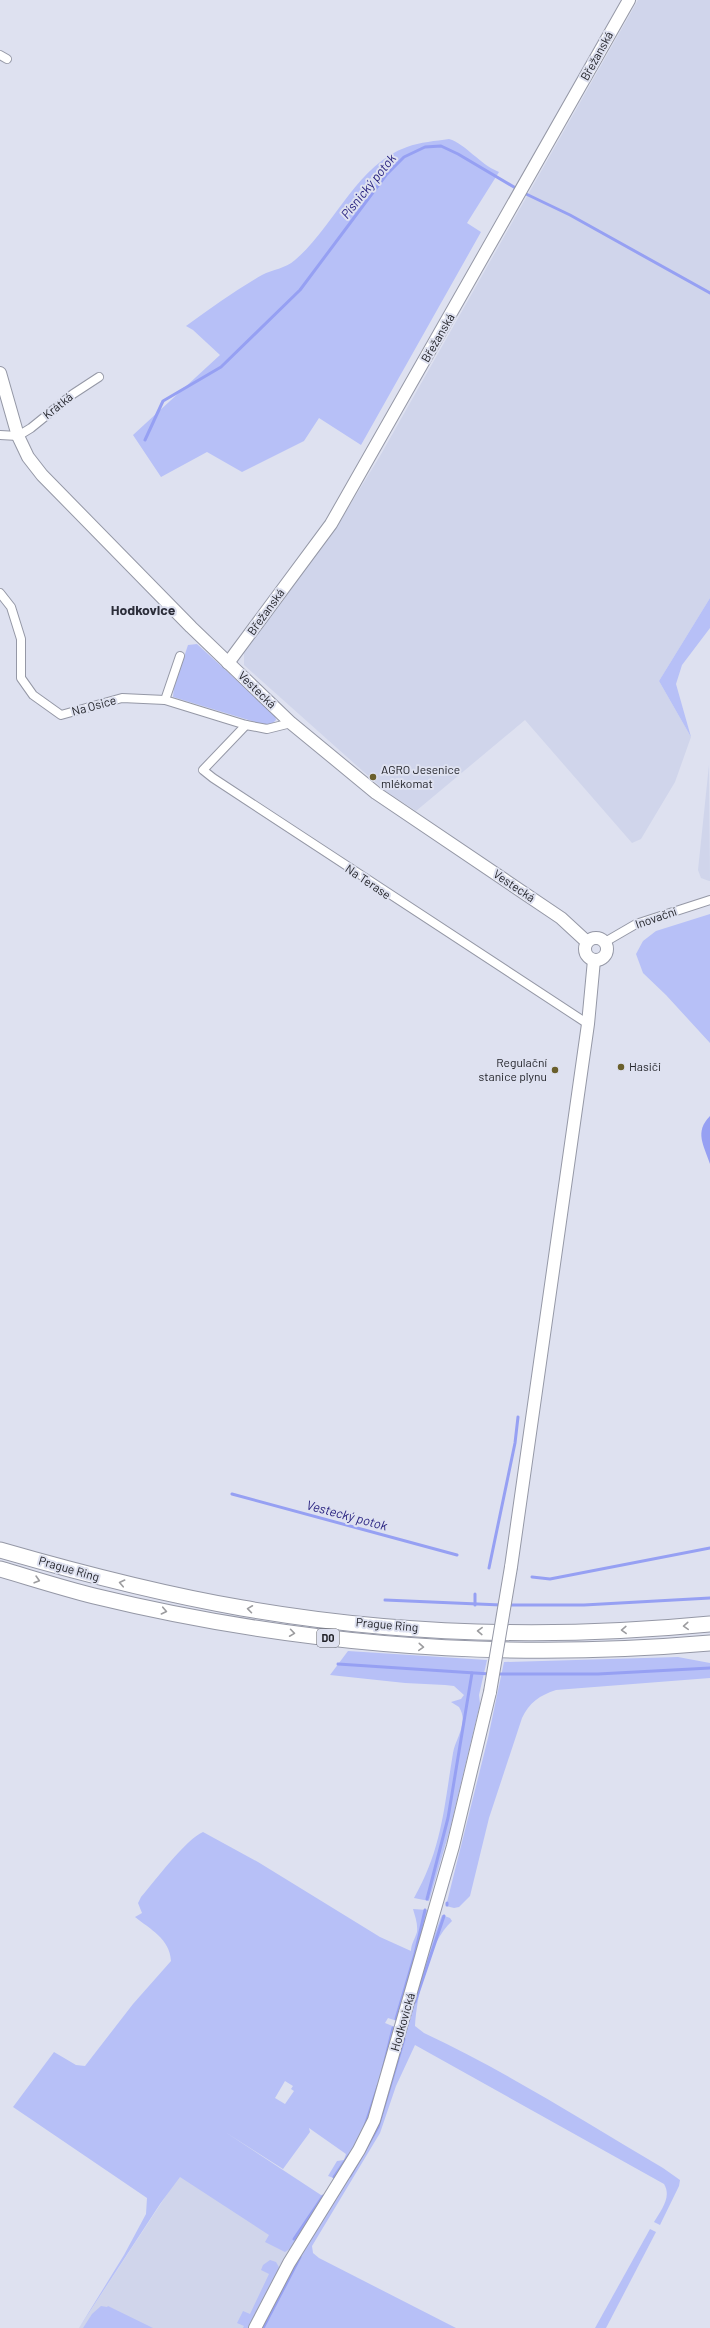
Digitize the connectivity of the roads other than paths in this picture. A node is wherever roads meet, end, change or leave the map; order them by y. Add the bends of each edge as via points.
1 (629, 0) edge
2 (0, 373) edge
3 (99, 377) dead end
4 (0, 435) edge
5 (18, 436) junction
6 (0, 593) edge
7 (180, 656) dead end
8 (228, 663) junction
9 (165, 700) junction
10 (291, 723) junction
11 (246, 725) junction
12 (710, 900) edge
13 (587, 942) junction
14 (605, 942) junction
15 (594, 960) junction
16 (588, 1024) junction
17 (0, 1550) edge
18 (0, 1569) edge
19 (710, 1624) edge
20 (710, 1642) edge
21 (255, 2328) edge

1 - 8 street, Břežanská via 331,524
2 - 5 street, Vestecká
3 - 5 street, Krátká
4 - 5 street
5 - 8 street, Vestecká via 28,457 42,475
6 - 9 street, Na Osice via 11,607 21,638 21,678 33,695 49,708 61,715 122,698
7 - 9 street
8 - 10 street, Vestecká
9 - 11 street, Na Osice
10 - 11 street, Na Osice via 267,730
10 - 13 street, Vestecká via 376,793 561,918
11 - 16 street, Na Terase via 203,770 426,920
12 - 14 street, Inovační via 636,924
13 - 14 street via 596,937
13 - 15 street via 585,953
14 - 15 street via 608,948 606,955
15 - 16 street
16 - 21 street, Hodkovická, bridge via 511,1567 490,1692 453,1846 374,2120 359,2150 289,2262
19 -> 17 highway, Prague Ring / D0 via 550,1632 384,1626 242,1608 98,1578
18 -> 20 highway, Prague Ring / D0 via 93,1596 240,1626 387,1644 546,1651 638,1648

